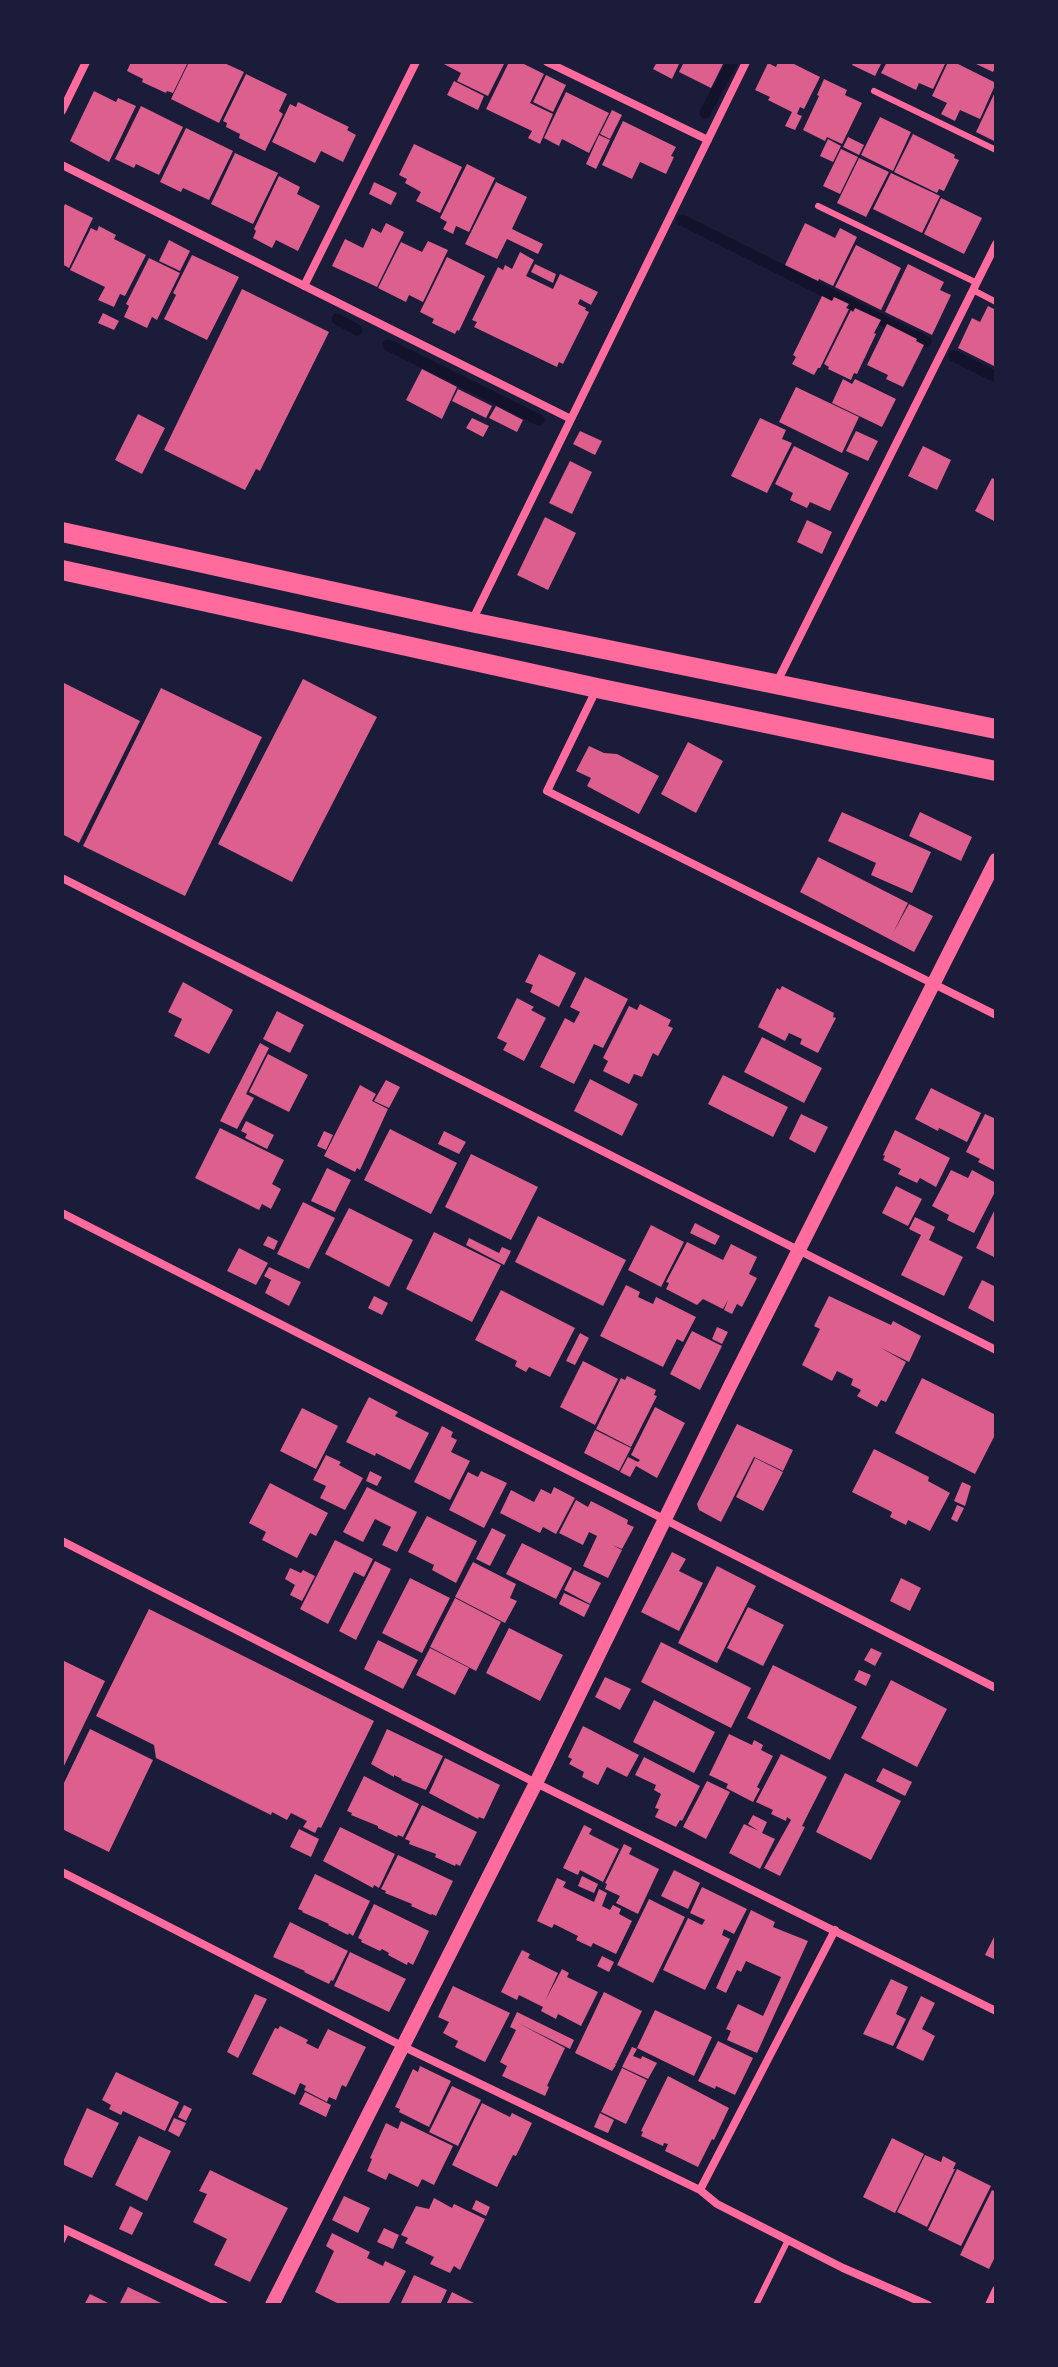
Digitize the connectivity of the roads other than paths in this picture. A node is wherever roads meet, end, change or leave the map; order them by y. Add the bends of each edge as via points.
1 (86, 62) edge
2 (416, 62) edge
3 (547, 62) edge
4 (746, 62) edge
5 (874, 91) dead end
6 (62, 111) edge
7 (708, 140) junction
8 (996, 150) edge
9 (62, 165) edge
10 (818, 206) dead end
11 (996, 244) edge
12 (304, 286) junction
13 (975, 286) junction
14 (996, 302) edge
15 (571, 419) junction
16 (62, 532) edge
17 (62, 570) edge
18 (471, 622) junction
19 (777, 683) junction
20 (597, 688) junction
21 (996, 729) edge
22 (996, 771) edge
23 (996, 860) edge
24 (62, 878) edge
25 (933, 982) junction
26 (996, 1015) edge
27 (62, 1213) edge
28 (798, 1250) junction
29 (996, 1350) edge
30 (664, 1520) junction
31 (62, 1541) edge
32 (996, 1688) edge
33 (536, 1783) junction
34 (62, 1872) edge
35 (835, 1930) junction
36 (996, 2011) edge
37 (402, 2046) junction
38 (700, 2190) junction
39 (64, 2229) edge
40 (788, 2240) junction
41 (62, 2241) edge
42 (996, 2290) edge
43 (224, 2305) edge
44 (272, 2305) edge
45 (756, 2305) edge
46 (928, 2305) edge
47 (989, 2305) edge

1 - 6 street
2 - 12 street
3 - 7 street
4 - 7 street
5 - 8 lane
7 - 15 street
9 - 12 street
10 - 13 lane
11 - 13 street
12 - 15 street
13 - 14 lane
13 - 19 street
15 - 18 street
16 - 18 main road
17 - 20 main road
18 - 19 main road
19 - 21 main road
20 - 22 main road
20 - 25 street via 547,791
23 - 25 street
24 - 28 street
25 - 26 street
25 - 28 street
27 - 30 street
28 - 29 street
28 - 30 street
30 - 32 street
30 - 33 street
31 - 33 street
33 - 35 street
33 - 37 street
34 - 37 street
35 - 36 street
35 - 38 street
37 - 38 street
37 - 44 street
38 - 40 street
39 - 41 lane
39 - 43 street
40 - 45 lane
40 - 46 street
42 - 47 street

